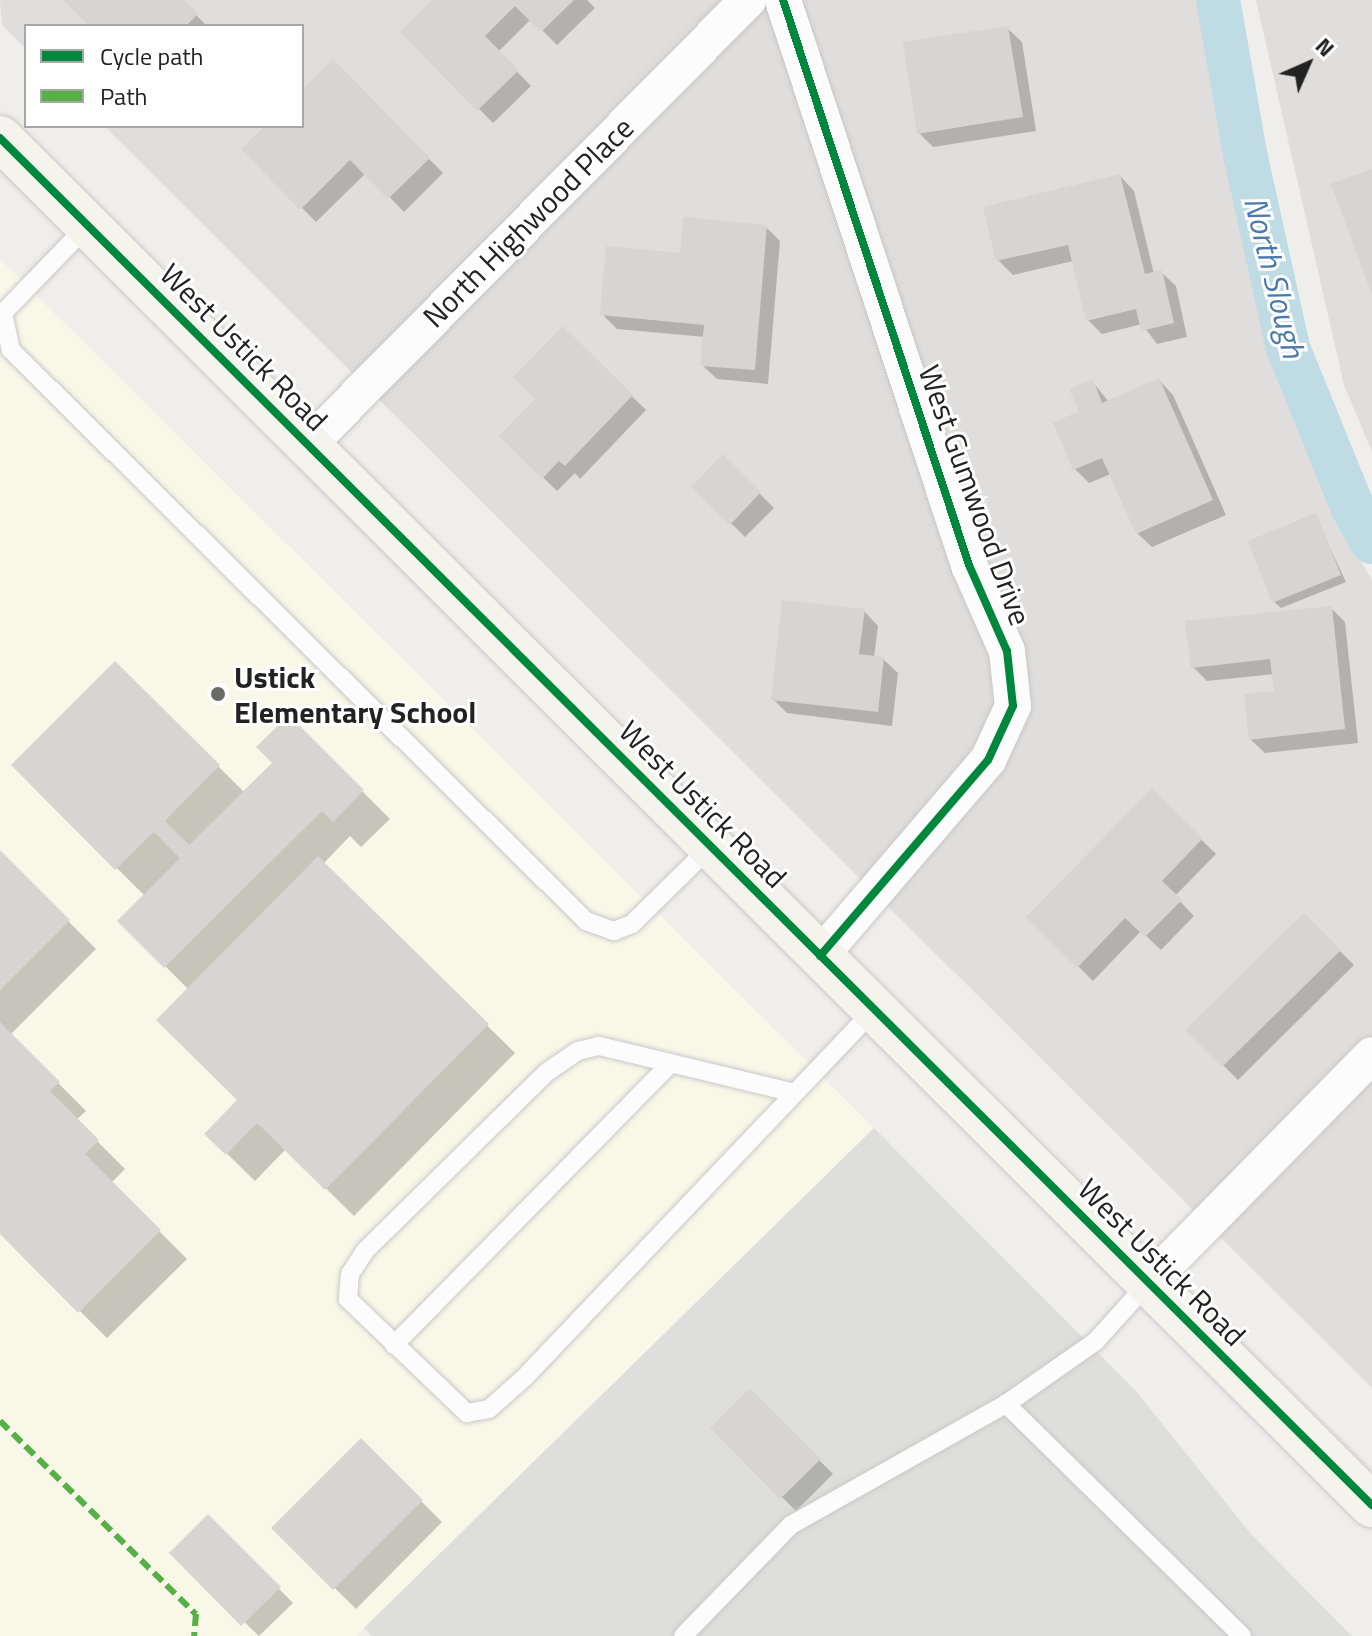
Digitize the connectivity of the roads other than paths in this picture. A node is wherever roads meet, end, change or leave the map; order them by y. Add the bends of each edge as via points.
1 (748, 0) edge
2 (783, 0) edge
3 (0, 138) edge
4 (88, 225) junction
5 (308, 445) junction
6 (711, 846) junction
7 (820, 956) junction
8 (874, 1010) junction
9 (1372, 1055) edge
10 (671, 1063) junction
11 (795, 1093) junction
12 (1149, 1282) junction
13 (394, 1345) junction
14 (1006, 1404) junction
15 (1372, 1505) edge
16 (683, 1636) edge
17 (1242, 1636) edge

1 - 5 street, North Highwood Place
2 - 7 street, West Gumwood Drive via 969,565 1007,651 1013,706 988,760
3 - 4 main road, West Ustick Road
4 - 5 main road, West Ustick Road
4 - 6 lane via 3,313 11,350 586,921 614,931 632,924
5 - 6 main road, West Ustick Road
6 - 7 main road, West Ustick Road
7 - 8 main road, West Ustick Road
8 - 11 lane
8 - 12 main road, West Ustick Road
9 - 12 street
10 - 11 lane
10 - 13 lane
10 - 13 lane via 599,1046 578,1051 547,1072 365,1251 350,1274 348,1299
11 - 13 lane via 489,1409 467,1413
12 - 14 lane via 1095,1342
12 - 15 main road, West Ustick Road
14 - 16 lane via 791,1525
14 - 17 lane

